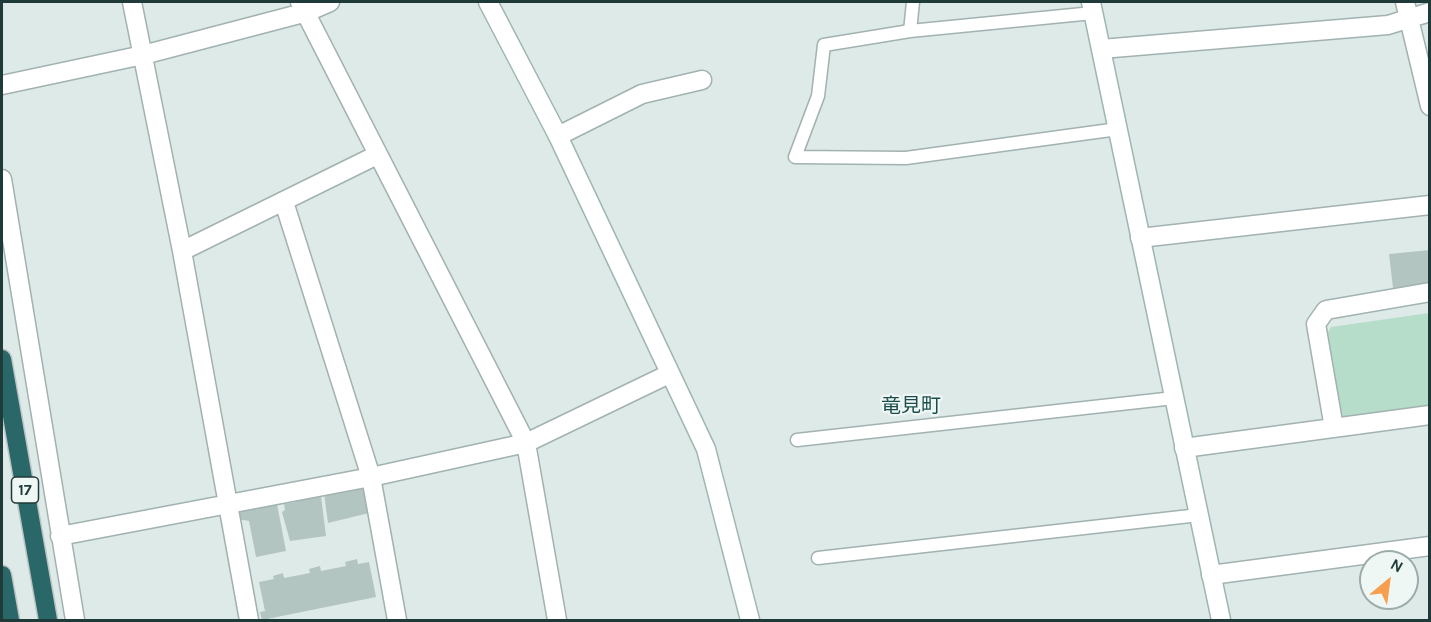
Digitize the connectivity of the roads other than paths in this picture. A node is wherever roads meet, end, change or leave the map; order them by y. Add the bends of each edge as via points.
1 (132, 2) edge
2 (330, 2) edge
3 (488, 2) edge
4 (913, 2) edge
5 (303, 7) edge
6 (1092, 7) edge
7 (1407, 9) edge
8 (1430, 12) edge
9 (910, 31) junction
10 (1101, 49) junction
11 (143, 55) junction
12 (702, 80) dead end
13 (2, 85) edge
14 (1430, 106) edge
15 (1118, 129) junction
16 (558, 136) junction
17 (377, 155) junction
18 (2, 179) edge
19 (284, 202) junction
20 (1430, 205) edge
21 (1140, 238) junction
22 (182, 251) junction
23 (1430, 292) edge
24 (2, 359) edge
25 (669, 374) junction
26 (1174, 398) junction
27 (1430, 415) edge
28 (1334, 428) junction
29 (797, 440) dead end
30 (526, 443) junction
31 (1184, 448) junction
32 (371, 477) junction
33 (227, 503) junction
34 (1199, 515) junction
35 (60, 536) junction
36 (1430, 546) edge
37 (818, 558) dead end
38 (2, 575) edge
39 (1211, 575) junction
40 (10, 621) edge
41 (48, 621) edge
42 (75, 621) edge
43 (249, 621) edge
44 (397, 621) edge
45 (557, 621) edge
46 (750, 621) edge
47 (1221, 621) edge

1 - 11 street
2 - 5 street
3 - 16 street
4 - 9 lane
5 - 11 street
5 - 17 street
6 - 9 lane
6 - 10 street
7 - 8 street
7 - 10 street via 1388,25
7 - 14 street
9 - 15 lane via 824,45 818,96 795,157 906,158
10 - 15 street
11 - 13 street
11 - 22 street
12 - 16 street via 642,94
15 - 21 street
16 - 25 street
17 - 19 street
17 - 30 street
18 - 35 street
19 - 22 street
19 - 32 street
20 - 21 street
21 - 26 street
22 - 33 street
23 - 28 street via 1326,310 1316,324
24 - 41 highway, 17
25 - 30 street
25 - 46 street via 706,449
26 - 29 lane
26 - 31 street
27 - 28 street
28 - 31 street
30 - 32 street
30 - 45 street
31 - 34 street
32 - 33 street
32 - 44 street
33 - 35 street
33 - 43 street
34 - 37 lane
34 - 39 street
35 - 42 street
36 - 39 street
38 - 40 highway
39 - 47 street

